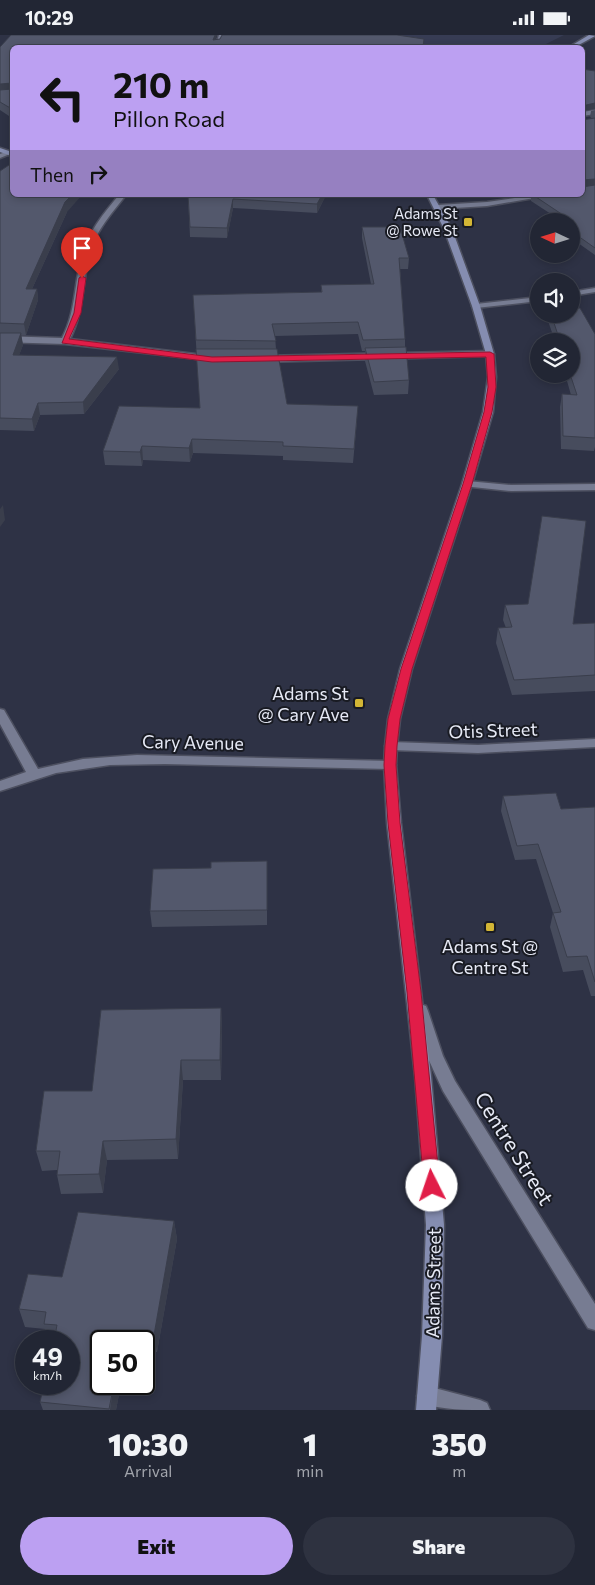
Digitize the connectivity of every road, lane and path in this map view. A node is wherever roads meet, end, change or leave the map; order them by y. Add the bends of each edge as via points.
1 (593, 35) edge
2 (576, 45) edge
3 (0, 150) edge
4 (10, 154) edge
5 (0, 156) edge
6 (121, 197) edge
7 (431, 197) edge
8 (535, 197) edge
9 (438, 207) junction
10 (595, 290) edge
11 (580, 292) edge
12 (530, 300) edge
13 (476, 306) junction
14 (0, 339) edge
15 (65, 341) junction
16 (490, 354) junction
17 (222, 359) edge
18 (251, 359) edge
19 (467, 484) junction
20 (595, 487) edge
21 (0, 713) edge
22 (595, 743) edge
23 (391, 746) junction
24 (390, 765) junction
25 (33, 772) junction
26 (0, 786) edge
27 (414, 992) junction
28 (595, 1321) edge
29 (427, 1403) edge
30 (480, 1410) edge

1 - 2 main road
3 - 4 main road
4 - 5 street
6 - 15 street via 99,226 89,247 77,313
7 - 9 main road, Adams Street
8 - 9 street
9 - 13 main road, Adams Street
10 - 11 street
12 - 13 street
13 - 16 main road, Adams Street
14 - 15 street
15 - 17 street via 176,357
16 - 18 street
16 - 19 main road, Adams Street via 490,401
19 - 20 street via 511,488
19 - 23 main road, Adams Street via 406,669
21 - 25 street
22 - 23 street, Otis Street via 478,749
23 - 24 main road, Adams Street
24 - 25 street, Cary Avenue via 126,760 66,765
24 - 27 main road, Adams Street
25 - 26 street, Cary Avenue
27 - 28 street, Centre Street via 448,1087
27 - 29 main road, Adams Street via 434,1225
29 - 30 street

